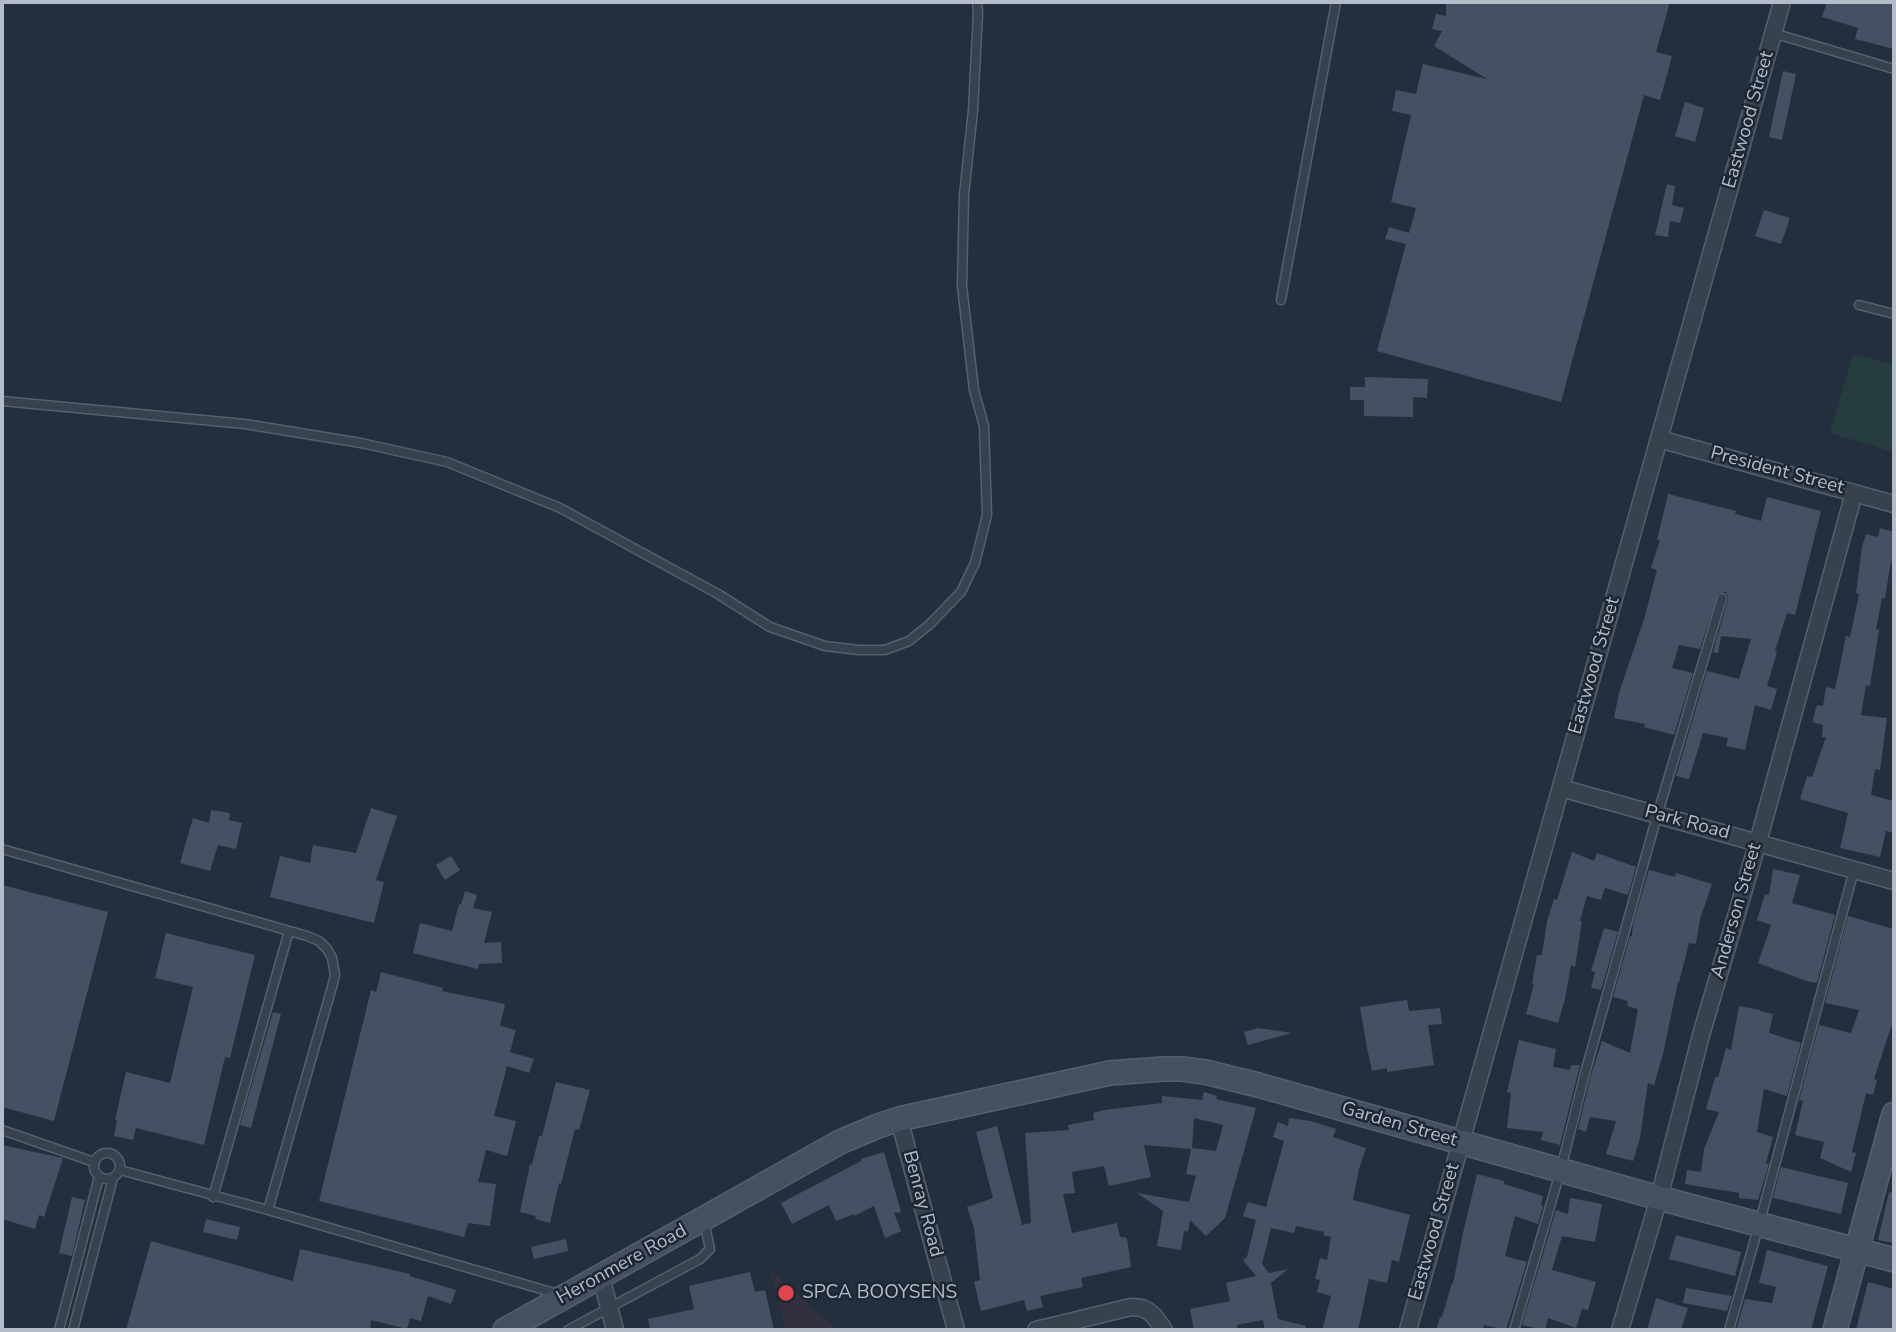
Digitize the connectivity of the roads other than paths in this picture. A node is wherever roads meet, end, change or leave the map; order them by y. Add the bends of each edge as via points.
1 (977, 2) edge
2 (1336, 2) edge
3 (1782, 2) edge
4 (1773, 33) junction
5 (1894, 69) edge
6 (1281, 300) dead end
7 (1859, 305) dead end
8 (1894, 314) edge
9 (2, 401) edge
10 (1659, 439) junction
11 (1854, 493) junction
12 (1894, 504) edge
13 (1722, 598) dead end
14 (1560, 788) junction
15 (1657, 816) junction
16 (1758, 842) junction
17 (2, 849) edge
18 (1854, 870) junction
19 (1894, 881) edge
20 (289, 931) junction
21 (1894, 1114) edge
22 (899, 1119) junction
23 (2, 1129) edge
24 (1460, 1143) junction
25 (94, 1162) junction
26 (1561, 1169) junction
27 (120, 1170) junction
28 (99, 1177) junction
29 (113, 1178) junction
30 (214, 1197) junction
31 (1659, 1198) junction
32 (268, 1210) junction
33 (703, 1219) junction
34 (1759, 1225) junction
35 (1858, 1250) junction
36 (1894, 1260) edge
37 (601, 1278) junction
38 (566, 1297) junction
39 (610, 1309) junction
40 (58, 1330) edge
41 (73, 1330) edge
42 (505, 1330) edge
43 (568, 1330) edge
44 (615, 1330) edge
45 (956, 1330) edge
46 (1036, 1330) edge
47 (1164, 1330) edge
48 (1408, 1330) edge
49 (1514, 1330) edge
50 (1620, 1330) edge
51 (1729, 1330) edge
52 (1835, 1330) edge

1 - 9 lane via 962,286 974,390 984,426 987,515 975,563 961,592 909,641 885,650 859,650 825,646 770,627 561,508 447,462 245,424
2 - 6 lane
3 - 4 street, Eastwood Street
4 - 5 lane
4 - 10 street, Eastwood Street
7 - 8 lane
10 - 11 street, President Street
10 - 14 street, Eastwood Street
11 - 12 street, President Street
11 - 16 street, Anderson Street
13 - 15 lane
14 - 15 street, Park Road
14 - 24 street, Eastwood Street
15 - 16 street, Park Road
15 - 26 lane
16 - 18 street, Park Road
16 - 31 street, Anderson Street
17 - 20 lane
18 - 19 street, Park Road
18 - 34 lane
20 - 30 lane
20 - 32 lane via 319,941 332,958 335,975
21 - 35 street
22 - 24 street, Garden Street via 1110,1073 1182,1069 1258,1085
22 - 33 street, Heronmere Road via 840,1142
22 - 45 street, Benray Road
23 - 25 lane
24 - 26 street, Garden Street
24 - 48 street, Eastwood Street
25 - 27 lane via 101,1154 111,1153 119,1160
25 - 28 lane
26 - 31 street, Garden Street
26 - 49 lane
27 - 29 lane
27 - 30 lane
28 - 29 lane
28 - 40 lane
29 - 41 lane
30 - 32 lane
31 - 34 street, Garden Street
31 - 50 street, Anderson Street
32 - 38 lane
33 - 37 street, Heronmere Road
33 - 39 lane, Heronmere Road via 710,1249 700,1259
34 - 35 street, Garden Street
34 - 51 lane
35 - 36 street, Garden Street
35 - 52 street
37 - 38 street, Heronmere Road
37 - 39 street
38 - 42 street, Heronmere Road
39 - 43 lane, Heronmere Road
39 - 44 street
46 - 47 street via 1131,1307 1148,1311

